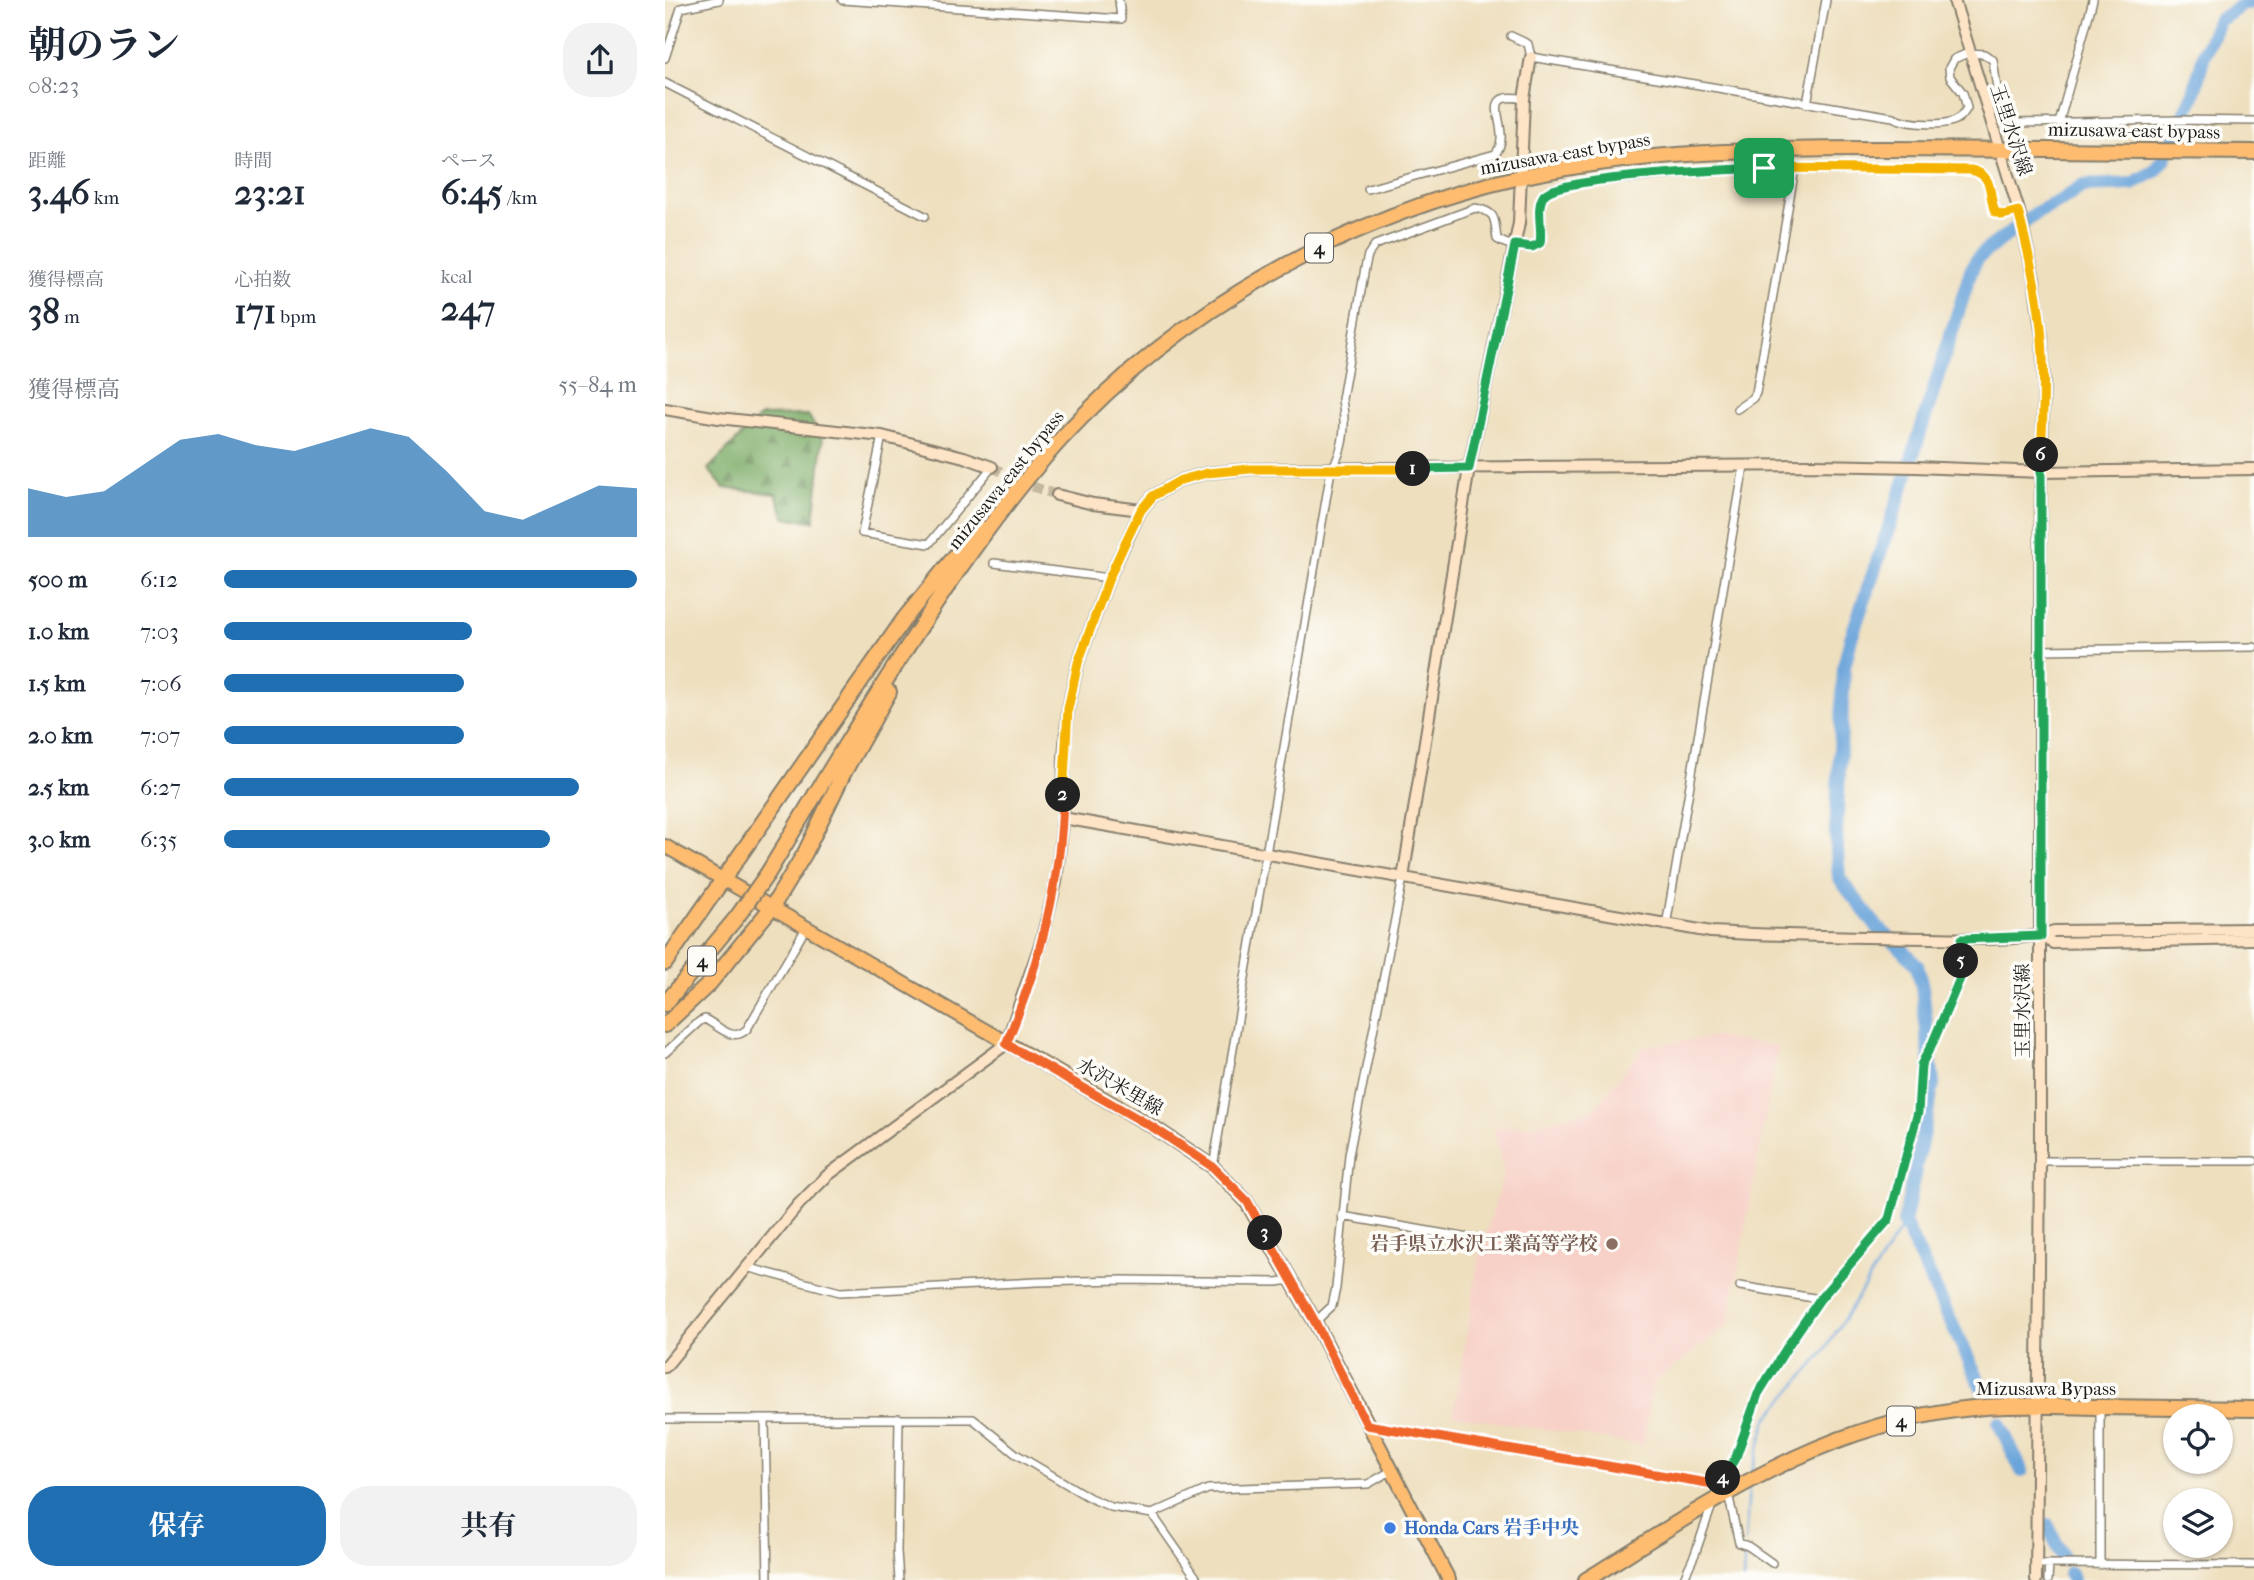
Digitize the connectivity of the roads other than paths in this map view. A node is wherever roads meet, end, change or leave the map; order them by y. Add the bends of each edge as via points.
1 (719, 0) edge
2 (842, 0) edge
3 (1119, 0) edge
4 (1826, 0) edge
5 (1954, 0) edge
6 (2093, 0) edge
7 (1511, 36) dead end
8 (1968, 53) junction
9 (1531, 57) junction
10 (665, 58) edge
11 (665, 83) edge
12 (1524, 99) junction
13 (1807, 103) junction
14 (2254, 121) edge
15 (2059, 123) junction
16 (1999, 149) junction
17 (2254, 152) edge
18 (1795, 169) junction
19 (1521, 177) junction
20 (1369, 189) dead end
21 (2018, 211) junction
22 (925, 216) dead end
23 (1515, 245) junction
24 (665, 409) edge
25 (1737, 410) dead end
26 (883, 436) junction
27 (1061, 439) junction
28 (1744, 466) junction
29 (992, 467) joint
30 (1469, 468) junction
31 (1331, 470) junction
32 (2254, 470) edge
33 (2041, 471) junction
34 (1057, 495) tunnel mouth
35 (1141, 510) junction
36 (994, 563) dead end
37 (1109, 578) junction
38 (947, 586) junction
39 (2254, 647) edge
40 (2040, 650) junction
41 (1063, 818) junction
42 (665, 846) edge
43 (1266, 854) junction
44 (1403, 878) junction
45 (723, 879) junction
46 (772, 907) junction
47 (1666, 926) junction
48 (806, 928) junction
49 (2254, 929) edge
50 (2041, 936) junction
51 (1962, 939) junction
52 (2254, 939) edge
53 (665, 963) edge
54 (665, 1004) edge
55 (665, 1026) edge
56 (1006, 1044) junction
57 (665, 1053) edge
58 (2040, 1161) junction
59 (2254, 1161) edge
60 (1213, 1167) junction
61 (1342, 1216) junction
62 (1480, 1240) dead end
63 (746, 1267) junction
64 (1292, 1280) junction
65 (1740, 1286) dead end
66 (1820, 1299) junction
67 (1315, 1322) junction
68 (665, 1367) edge
69 (2038, 1405) junction
70 (2100, 1407) junction
71 (2254, 1409) edge
72 (899, 1418) junction
73 (665, 1419) edge
74 (765, 1419) junction
75 (1367, 1425) junction
76 (1391, 1471) junction
77 (1723, 1489) junction
78 (1714, 1500) junction
79 (1152, 1514) junction
80 (1772, 1563) dead end
81 (2036, 1564) junction
82 (2049, 1564) junction
83 (2100, 1564) junction
84 (2254, 1565) edge
85 (2036, 1579) edge
86 (768, 1580) edge
87 (899, 1580) edge
88 (1198, 1580) edge
89 (1449, 1580) edge
90 (1586, 1580) edge
91 (1683, 1580) edge
92 (2048, 1580) edge

1 - 10 street via 681,8
2 - 3 street via 1121,19
4 - 13 street
5 - 8 street, 玉里水沢線
6 - 15 street
7 - 9 street via 1528,44
8 - 13 street via 1954,59 1949,68 1967,108 1948,123 1903,122
8 - 15 street via 1993,60 1999,103 2018,123
8 - 16 street, 玉里水沢線
9 - 12 street
9 - 13 street
11 - 22 street
12 - 19 street
12 - 20 street via 1508,96 1497,104 1503,140 1495,154
14 - 15 street
16 - 17 highway, mizusawa-east bypass / 4
16 - 19 highway, mizusawa-east bypass / 4 via 1730,152 1663,156
16 - 21 street, 玉里水沢線
18 - 21 street via 1976,171 1989,182 1995,212
18 - 23 street via 1733,169 1559,187 1541,201 1540,243
18 - 25 street via 1756,393
19 - 23 street
19 - 27 highway, mizusawa-east bypass / 4 via 1391,216 1256,282 1174,338
21 - 33 street, 玉里水沢線 via 2042,337
23 - 30 street
23 - 31 street via 1497,239 1493,215 1475,208 1375,245 1365,268 1342,398 1346,419 1339,458
24 - 26 street
26 - 29 street
26 - 29 street via 862,533 929,544
27 - 38 highway, mizusawa-east bypass / 4
27 - 45 highway via 989,515 904,619
28 - 30 street
28 - 33 street
28 - 47 street
30 - 31 street
30 - 44 street
31 - 35 street via 1207,473 1167,487
31 - 43 street
32 - 33 street
33 - 40 street, 玉里水沢線
34 - 35 street
35 - 37 street
36 - 37 street
37 - 41 street via 1078,663 1068,709
38 - 46 highway
38 - 54 highway, mizusawa-east bypass / 4, bridge via 768,873
39 - 40 street
40 - 50 street, 玉里水沢線
41 - 43 street
41 - 56 street via 1056,882 1041,942
42 - 45 main road, 水沢米里線
43 - 44 street
43 - 60 street
44 - 47 street
44 - 61 street via 1349,1155
45 - 46 main road, 水沢米里線
45 - 53 highway
46 - 48 main road, 水沢米里線
46 - 55 highway via 709,984
47 - 51 street via 1711,932
48 - 56 main road, 水沢米里線
48 - 57 street via 741,1035 705,1018
49 - 50 street via 2054,932
50 - 51 street
50 - 52 street via 2053,943
50 - 58 street, 玉里水沢線
51 - 66 street via 1961,976 1921,1065 1918,1112 1889,1219
56 - 60 main road, 水沢米里線
56 - 63 street via 828,1175
58 - 59 street
58 - 69 street, 玉里水沢線
60 - 64 main road, 水沢米里線 via 1247,1201
61 - 62 street
61 - 67 street via 1332,1306
63 - 64 street via 840,1292 1035,1282
63 - 68 street
64 - 67 main road, 水沢米里線
65 - 66 street
66 - 77 street via 1758,1394
67 - 75 main road, 水沢米里線
69 - 70 highway, Mizusawa Bypass / 4
69 - 77 highway, Mizusawa Bypass / 4 via 1935,1413 1874,1429 1805,1452
69 - 81 street, 玉里水沢線
70 - 71 highway, Mizusawa Bypass / 4
70 - 83 street
72 - 74 street
72 - 79 street via 974,1419 1016,1454 1090,1498
72 - 87 street
73 - 74 street
74 - 86 street
75 - 76 main road, 水沢米里線
75 - 77 street
76 - 79 street via 1368,1484 1208,1489
76 - 89 main road, 水沢米里線
77 - 78 highway, Mizusawa Bypass / 4
77 - 80 street via 1739,1544 1748,1545
78 - 90 highway, Mizusawa Bypass / 4
78 - 91 street
79 - 88 street
81 - 82 street
81 - 85 street, 玉里水沢線
82 - 83 street
82 - 92 street
83 - 84 street

